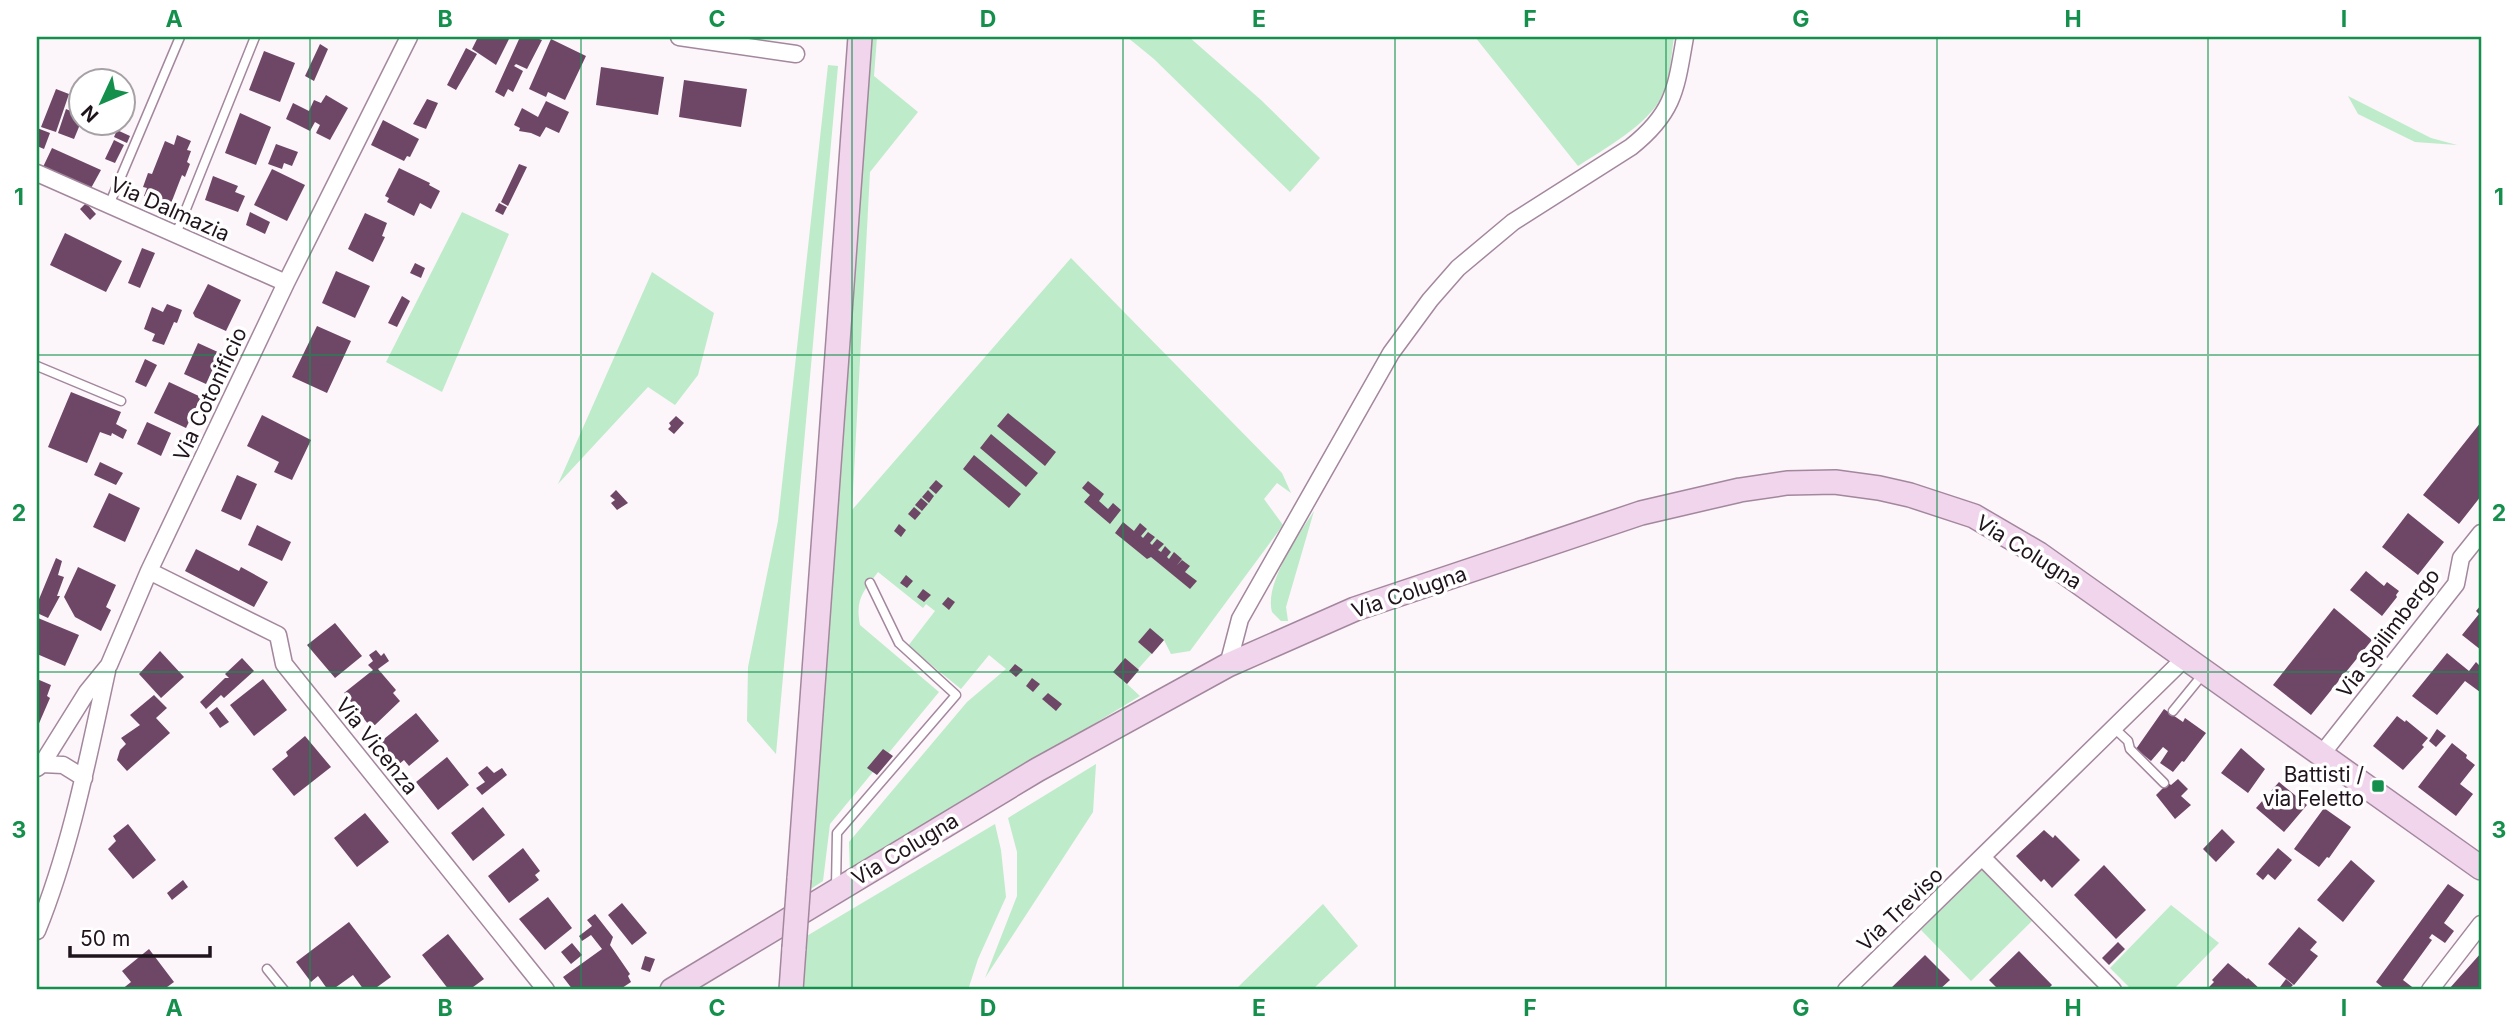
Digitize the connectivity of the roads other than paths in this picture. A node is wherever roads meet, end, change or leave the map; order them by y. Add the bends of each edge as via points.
1 (180, 37) edge
2 (255, 37) edge
3 (409, 37) edge
4 (679, 37) edge
5 (860, 37) edge
6 (1685, 37) edge
7 (796, 54) dead end
8 (37, 173) edge
9 (109, 205) junction
10 (177, 234) junction
11 (286, 283) junction
12 (37, 366) edge
13 (121, 401) dead end
14 (2481, 533) edge
15 (149, 571) junction
16 (870, 583) dead end
17 (2185, 658) junction
18 (109, 665) junction
19 (1228, 665) junction
20 (2204, 673) junction
21 (2173, 711) dead end
22 (2115, 727) junction
23 (2321, 755) junction
24 (39, 766) edge
25 (84, 778) junction
26 (2164, 783) dead end
27 (1982, 857) junction
28 (2481, 868) edge
29 (836, 890) junction
30 (2481, 924) edge
31 (37, 931) edge
32 (267, 968) dead end
33 (284, 990) edge
34 (545, 990) edge
35 (672, 990) edge
36 (791, 990) edge
37 (1846, 990) edge
38 (2113, 990) edge
39 (2430, 990) edge

1 - 9 lane
2 - 10 lane
3 - 11 street, Via Cotonificio
4 - 7 street
5 - 36 street, bridge
6 - 19 street via 1674,96 1647,134 1513,222 1458,268 1406,332 1240,619
8 - 9 street, Via Dalmazia
9 - 10 street, Via Dalmazia
10 - 11 street, Via Dalmazia
11 - 15 street, Via Cotonificio
12 - 13 lane
14 - 23 street, Via Spilimbergo via 2461,558 2456,584
15 - 18 street, Via Cotonificio
15 - 34 street, Via Vicenza via 278,635 285,664
16 - 29 lane via 900,643 956,695 837,834
17 - 19 street, Via Colugna via 2039,554 1974,516 1909,495 1835,482 1740,490 1641,513 1355,610
17 - 20 street, Via Colugna
17 - 22 street, Via Treviso
18 - 24 street, Via Cotonificio
18 - 25 street
19 - 29 street, Via Colugna via 1037,770
20 - 21 lane
20 - 23 street, Via Colugna
22 - 26 lane
22 - 27 street, Via Treviso
23 - 28 street, Via Colugna
24 - 25 street, Via Cotonificio via 63,765
25 - 31 street via 55,886
27 - 37 street, Via Treviso
27 - 38 street
29 - 35 street, Via Colugna
30 - 39 street
32 - 33 lane

